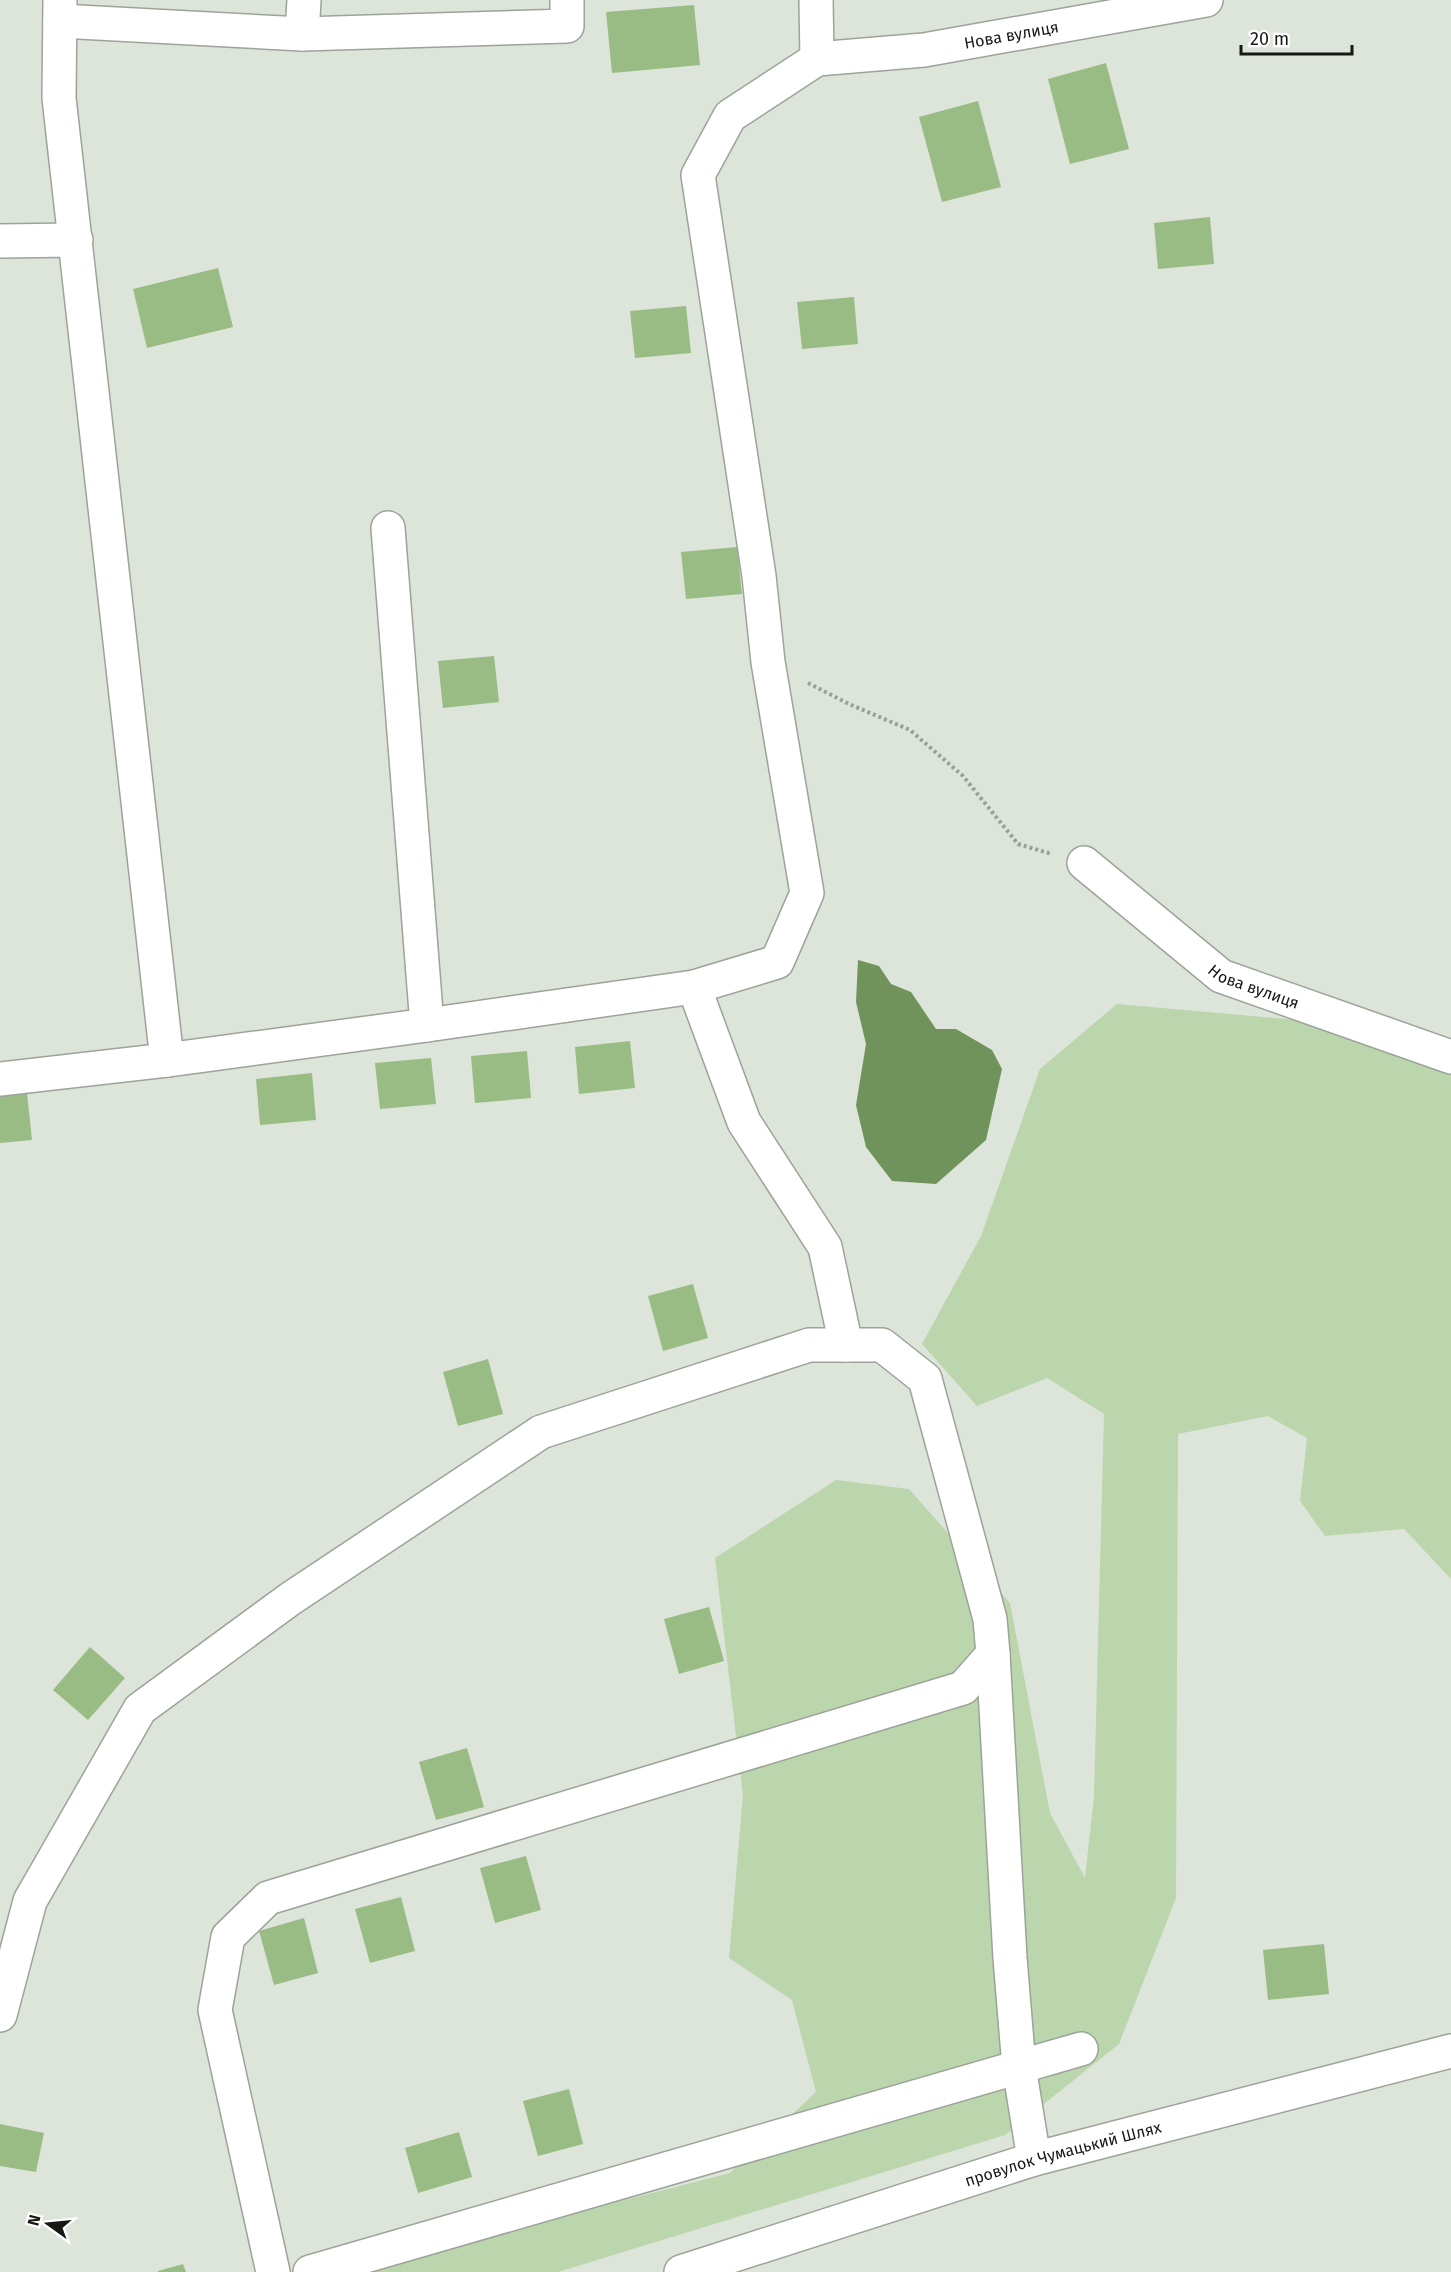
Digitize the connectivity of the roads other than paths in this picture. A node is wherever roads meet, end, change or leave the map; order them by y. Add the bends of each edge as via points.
1 (304, 0) edge
2 (567, 0) edge
3 (816, 0) edge
4 (1206, 0) edge
5 (60, 11) edge
6 (302, 34) junction
7 (817, 59) junction
8 (76, 240) junction
9 (0, 241) edge
10 (388, 528) dead end
11 (1084, 863) road end
12 (693, 987) junction
13 (427, 1025) junction
14 (1451, 1057) edge
15 (167, 1060) junction
16 (0, 1079) edge
17 (846, 1345) junction
18 (993, 1654) junction
19 (0, 2015) edge
20 (1081, 2049) dead end
21 (1451, 2051) edge
22 (1019, 2067) junction
23 (1034, 2159) junction
24 (273, 2272) edge
25 (310, 2272) edge
26 (681, 2272) edge

1 - 6 street
2 - 6 street via 567,26
3 - 7 street
4 - 7 street, Нова вулиця via 924,50
5 - 6 street
5 - 8 street via 59,98
7 - 12 street via 730,116 699,175 759,576 768,662 807,893 777,962
8 - 9 street
8 - 15 street
10 - 13 street
11 - 14 street, Нова вулиця via 1221,976
12 - 13 street
12 - 17 street via 744,1122 825,1248
13 - 15 street
15 - 16 street
17 - 18 street via 882,1345 925,1379 990,1619
17 - 19 street via 809,1345 541,1432 290,1599 140,1709 30,1901
18 - 22 street
18 - 24 street via 963,1688 268,1898 228,1937 215,2010
20 - 22 street
21 - 23 street, провулок Чумацький Шлях
22 - 23 street
22 - 25 street
23 - 26 street, провулок Чумацький Шлях

